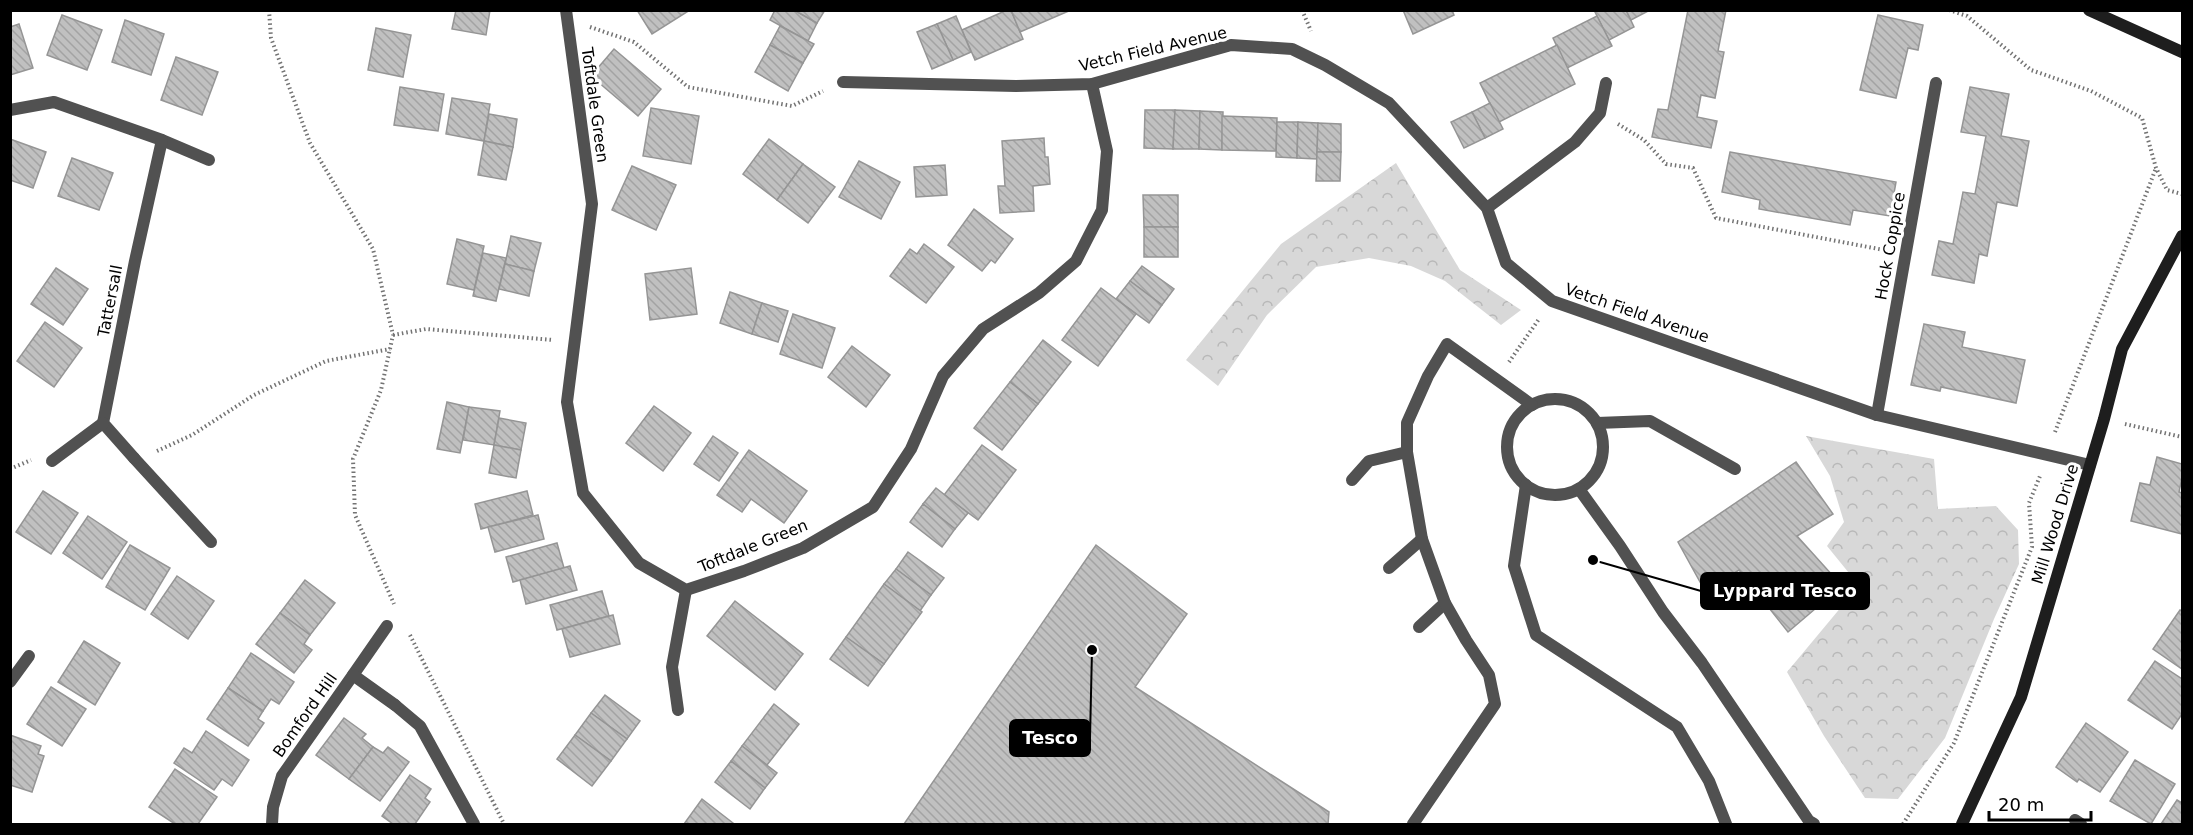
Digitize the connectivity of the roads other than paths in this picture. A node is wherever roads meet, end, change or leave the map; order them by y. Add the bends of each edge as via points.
1 (2089, 10) edge
2 (566, 15) edge
3 (2182, 52) edge
4 (843, 82) road end
5 (1606, 83) dead end
6 (1936, 83) dead end
7 (1092, 84) junction
8 (10, 110) edge
9 (162, 140) junction
10 (209, 160) dead end
11 (1487, 208) junction
12 (2182, 236) edge
13 (1532, 405) junction
14 (1877, 415) junction
15 (103, 423) junction
16 (1597, 423) junction
17 (1407, 452) junction
18 (52, 461) dead end
19 (2090, 465) junction
20 (1735, 469) dead end
21 (1353, 480) dead end
22 (1526, 485) junction
23 (1579, 489) junction
24 (1422, 539) junction
25 (211, 542) dead end
26 (1389, 568) dead end
27 (687, 590) junction
28 (1445, 603) junction
29 (387, 626) dead end
30 (1419, 627) dead end
31 (29, 656) dead end
32 (353, 675) junction
33 (10, 682) edge
34 (678, 710) dead end
35 (272, 825) edge
36 (474, 825) edge
37 (1413, 825) edge
38 (1726, 825) edge
39 (1814, 825) edge
40 (1962, 825) edge

1 - 3 street
2 - 27 street, Toftdale Green via 592,204 567,402 583,493 639,563
4 - 7 street, Vetch Field Avenue
5 - 11 street via 1600,112 1575,142
6 - 14 street, Hock Coppice
7 - 11 street, Vetch Field Avenue via 1231,45 1292,49 1325,64 1389,104
7 - 27 street, Toftdale Green via 1107,151 1102,210 1076,261 1038,293 983,328 943,376 911,449 873,507 803,548
8 - 9 street via 54,102
9 - 10 street
9 - 15 street, Tattersall
11 - 14 street, Vetch Field Avenue via 1506,263 1552,301
12 - 19 street, Mill Wood Drive via 2122,350
13 - 16 street via 1557,399 1573,402
13 - 17 street via 1447,344 1407,423
13 - 22 street via 1516,419 1506,447 1515,475
14 - 19 street, Vetch Field Avenue
15 - 18 street
15 - 25 street
16 - 20 street via 1650,421
16 - 23 street via 1603,454 1598,469
17 - 21 street via 1369,461
17 - 24 street
19 - 40 street, Mill Wood Drive via 2020,697
22 - 23 street via 1550,495
22 - 38 street via 1514,566 1536,635 1677,727 1708,781
23 - 39 street
24 - 26 street
24 - 28 street
27 - 34 street via 672,667
28 - 30 street
28 - 37 street via 1489,675 1495,704
29 - 32 street
31 - 33 street
32 - 35 street, Bomford Hill via 282,776
32 - 36 street, Bomford Hill via 420,726

